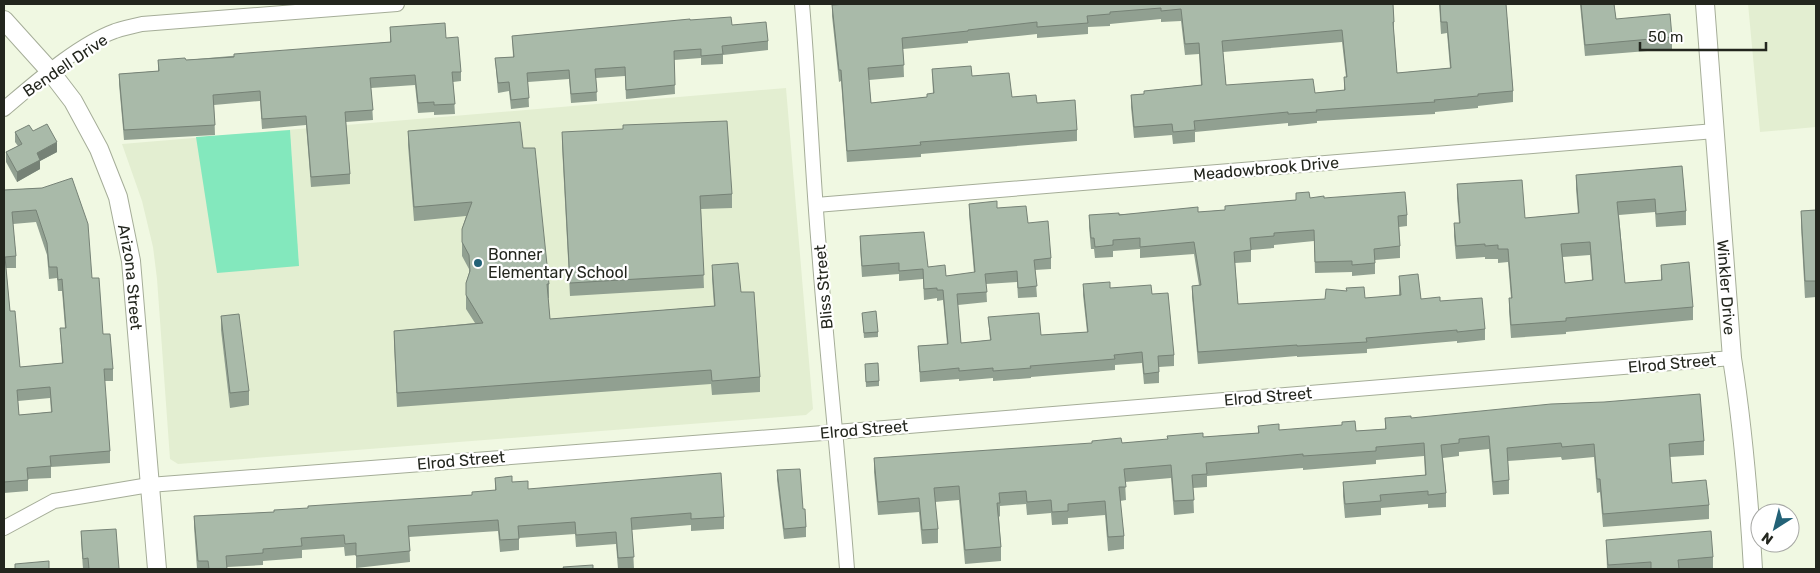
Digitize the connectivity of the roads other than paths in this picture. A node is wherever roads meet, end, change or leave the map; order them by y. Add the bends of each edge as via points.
1 (397, 4) edge
2 (802, 4) edge
3 (1705, 4) edge
4 (4, 20) edge
5 (50, 72) junction
6 (4, 109) edge
7 (1715, 131) junction
8 (816, 205) junction
9 (1732, 358) junction
10 (836, 432) junction
11 (149, 485) junction
12 (4, 528) edge
13 (157, 569) edge
14 (847, 569) edge
15 (1753, 569) edge

1 - 5 street, Bendell Drive via 142,24 114,32 87,46
2 - 8 street, Bliss Street
3 - 7 street, Winkler Drive
4 - 5 street, Arizona Street
5 - 6 street, Bendell Drive
5 - 11 street, Arizona Street via 73,101 99,149 118,197 131,261
7 - 8 street, Meadowbrook Drive
7 - 9 street, Winkler Drive
8 - 10 street, Bliss Street
9 - 10 street, Elrod Street
9 - 15 street, Winkler Drive
10 - 11 street, Elrod Street
10 - 14 street, Bliss Street
11 - 12 street, Elrod Street via 54,501
11 - 13 street, Arizona Street

